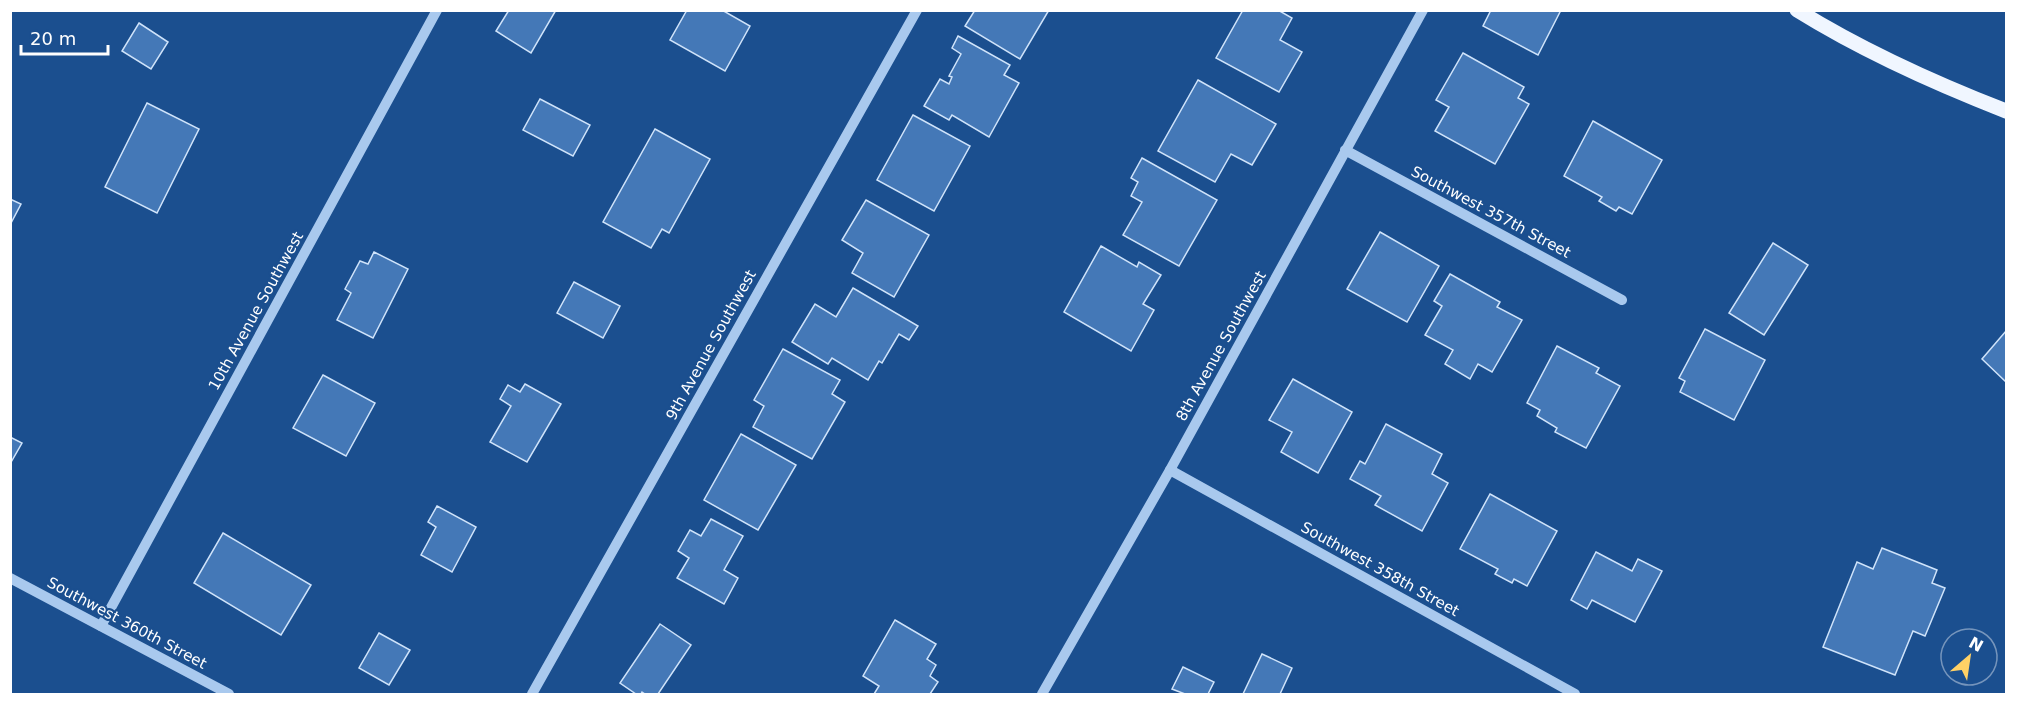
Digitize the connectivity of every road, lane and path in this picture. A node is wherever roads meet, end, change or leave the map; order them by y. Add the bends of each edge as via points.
1 (437, 10) edge
2 (916, 10) edge
3 (1423, 10) edge
4 (1797, 10) edge
5 (2007, 111) edge
6 (1345, 150) junction
7 (1622, 300) dead end
8 (1170, 470) junction
9 (10, 578) edge
10 (101, 626) junction
11 (229, 694) edge
12 (532, 694) edge
13 (1042, 694) edge
14 (1575, 694) edge

1 - 10 street, 10th Avenue Southwest
2 - 12 street, 9th Avenue Southwest
3 - 6 street, 8th Avenue Southwest
4 - 5 main road via 1941,86
6 - 7 street, Southwest 357th Street
6 - 8 street, 8th Avenue Southwest
8 - 13 street, 8th Avenue Southwest
8 - 14 street, Southwest 358th Street
9 - 10 street, Southwest 360th Street
10 - 11 street, Southwest 360th Street

